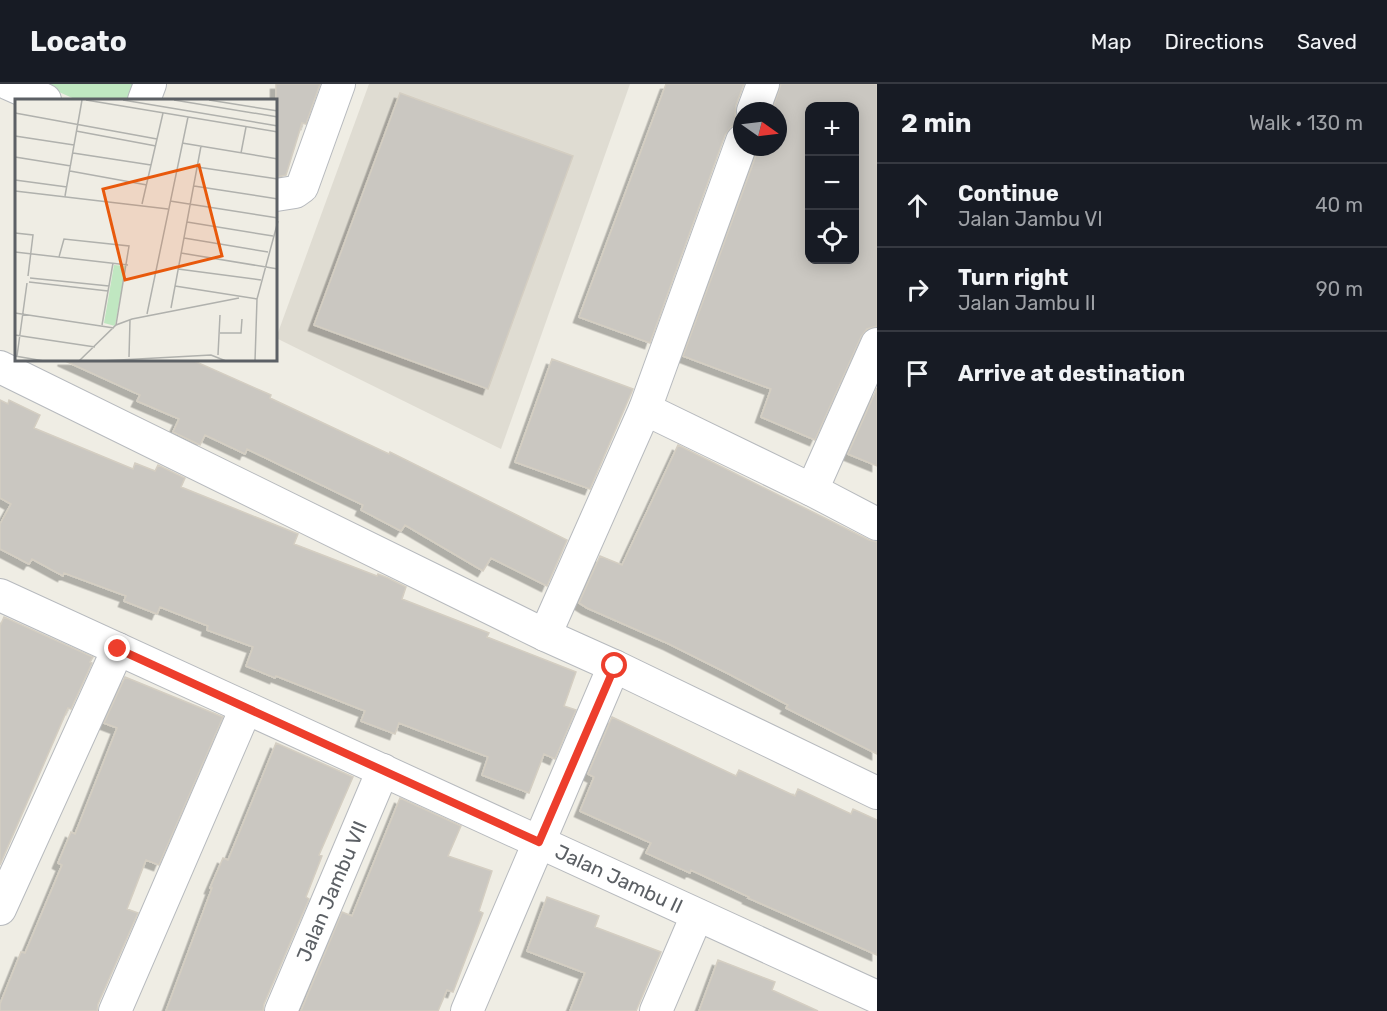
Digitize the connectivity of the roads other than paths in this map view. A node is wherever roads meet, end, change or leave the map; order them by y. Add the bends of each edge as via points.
1 (9, 84) edge
2 (150, 84) edge
3 (339, 84) edge
4 (762, 84) edge
5 (43, 99) edge
6 (144, 99) edge
7 (756, 102) edge
8 (737, 156) edge
9 (278, 195) edge
10 (877, 344) edge
11 (0, 367) edge
12 (645, 410) junction
13 (812, 490) junction
14 (877, 524) edge
15 (0, 595) edge
16 (546, 635) junction
17 (118, 649) junction
18 (615, 666) junction
19 (246, 708) junction
20 (383, 770) junction
21 (877, 793) edge
22 (539, 842) junction
23 (0, 909) edge
24 (697, 915) junction
25 (863, 999) edge
26 (115, 1011) edge
27 (281, 1011) edge
28 (467, 1011) edge
29 (656, 1011) edge

1 - 5 street
2 - 6 street
3 - 9 street via 302,186 295,192
4 - 7 street
8 - 12 street
10 - 13 street
11 - 16 street
12 - 13 street
12 - 16 street
13 - 14 street
15 - 17 street, Jalan Jambu II
16 - 18 street
17 - 19 street, Jalan Jambu II
17 - 23 street
18 - 21 street
18 - 22 street
19 - 20 street, Jalan Jambu II
19 - 26 street
20 - 22 street, Jalan Jambu II
20 - 27 street, Jalan Jambu VII
22 - 24 street, Jalan Jambu II
22 - 28 street
24 - 25 street, Jalan Jambu II
24 - 29 street

